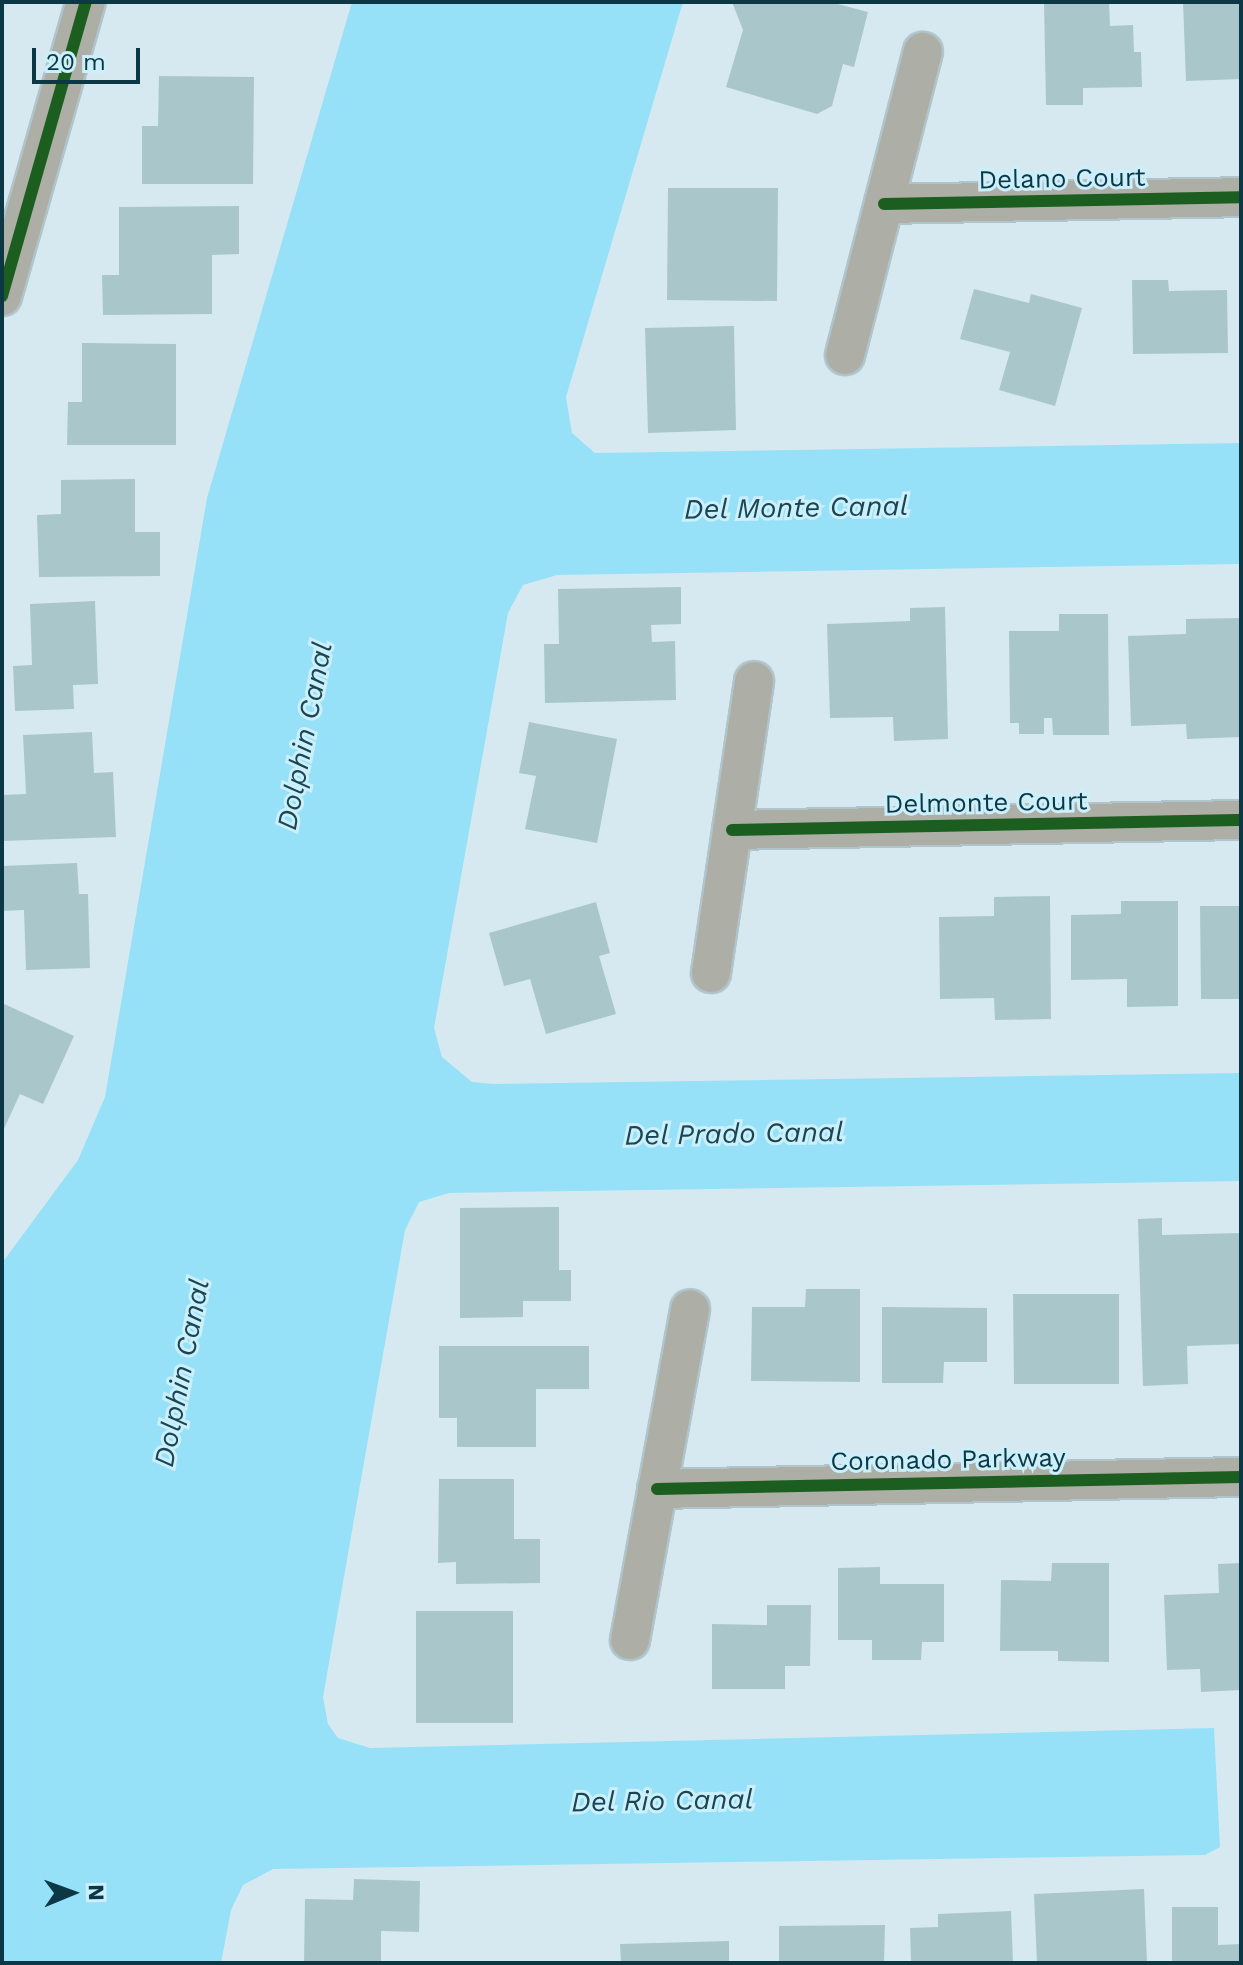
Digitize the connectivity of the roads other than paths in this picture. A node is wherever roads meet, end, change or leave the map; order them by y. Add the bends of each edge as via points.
1 (86, 2) edge
2 (923, 52) dead end
3 (1241, 197) edge
4 (884, 204) junction
5 (2, 296) edge
6 (845, 355) dead end
7 (754, 681) dead end
8 (1241, 820) edge
9 (732, 830) junction
10 (711, 973) dead end
11 (690, 1309) dead end
12 (1241, 1477) edge
13 (657, 1489) junction
14 (630, 1640) dead end

1 - 5 street
2 - 4 street
3 - 4 street, Delano Court
4 - 6 street
7 - 9 street
8 - 9 street, Delmonte Court
9 - 10 street
11 - 13 street
12 - 13 street, Coronado Parkway
13 - 14 street

